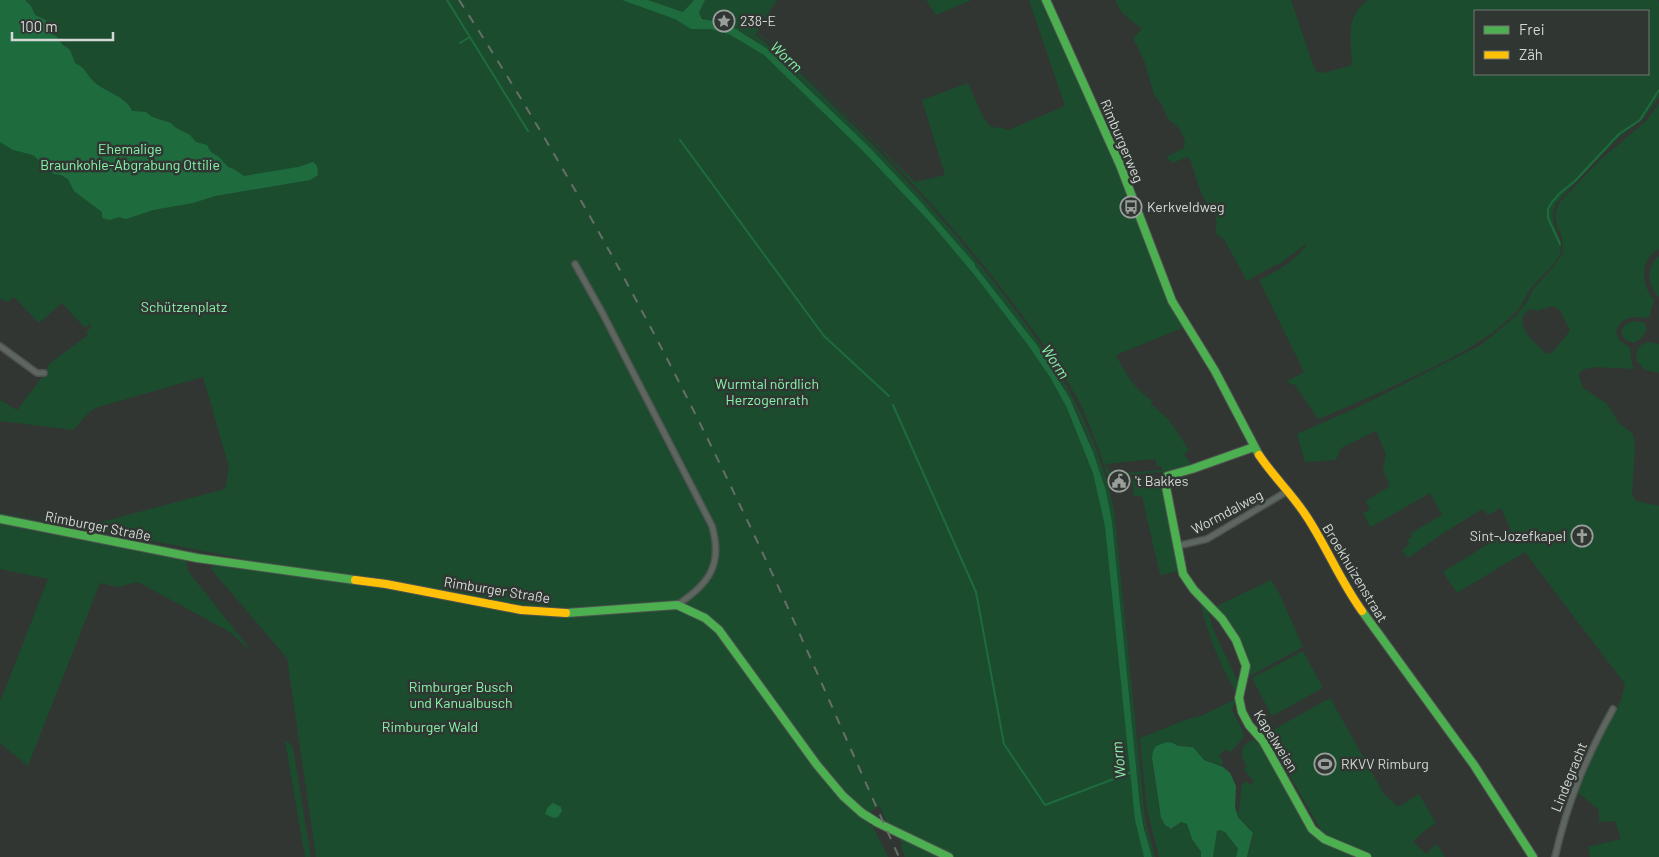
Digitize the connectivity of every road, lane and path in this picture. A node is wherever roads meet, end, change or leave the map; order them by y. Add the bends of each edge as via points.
1 (1046, 0) edge
2 (575, 264) dead end
3 (1169, 294) joint
4 (0, 346) edge
5 (44, 373) dead end
6 (1254, 446) junction
7 (1286, 492) junction
8 (0, 519) edge
9 (1177, 546) junction
10 (677, 605) junction
11 (1613, 709) dead end
12 (949, 857) edge
13 (1367, 857) edge
14 (1533, 857) edge
15 (1554, 857) edge

1 - 3 street, Rimburgerweg via 1120,165
2 - 10 street via 712,526 717,548 714,566 700,588
3 - 6 street, Broekhuizenstraat
4 - 5 street via 37,373
6 - 7 street, Broekhuizenstraat
6 - 9 street, Kapelweien via 1167,476 1165,482
7 - 9 street, Wormdalweg via 1206,539
7 - 14 street, Broekhuizenstraat via 1305,514 1352,597 1474,765
8 - 10 street, Rimburger Straße via 197,558 386,584 521,610 562,613
9 - 13 street, Kapelweien via 1186,581 1219,615 1236,640 1246,668 1240,696 1243,714 1263,741 1312,829 1327,842
10 - 12 street, Rimburger Straße via 713,622 817,765 855,807 878,823
11 - 15 street, Lindegracht via 1578,779

